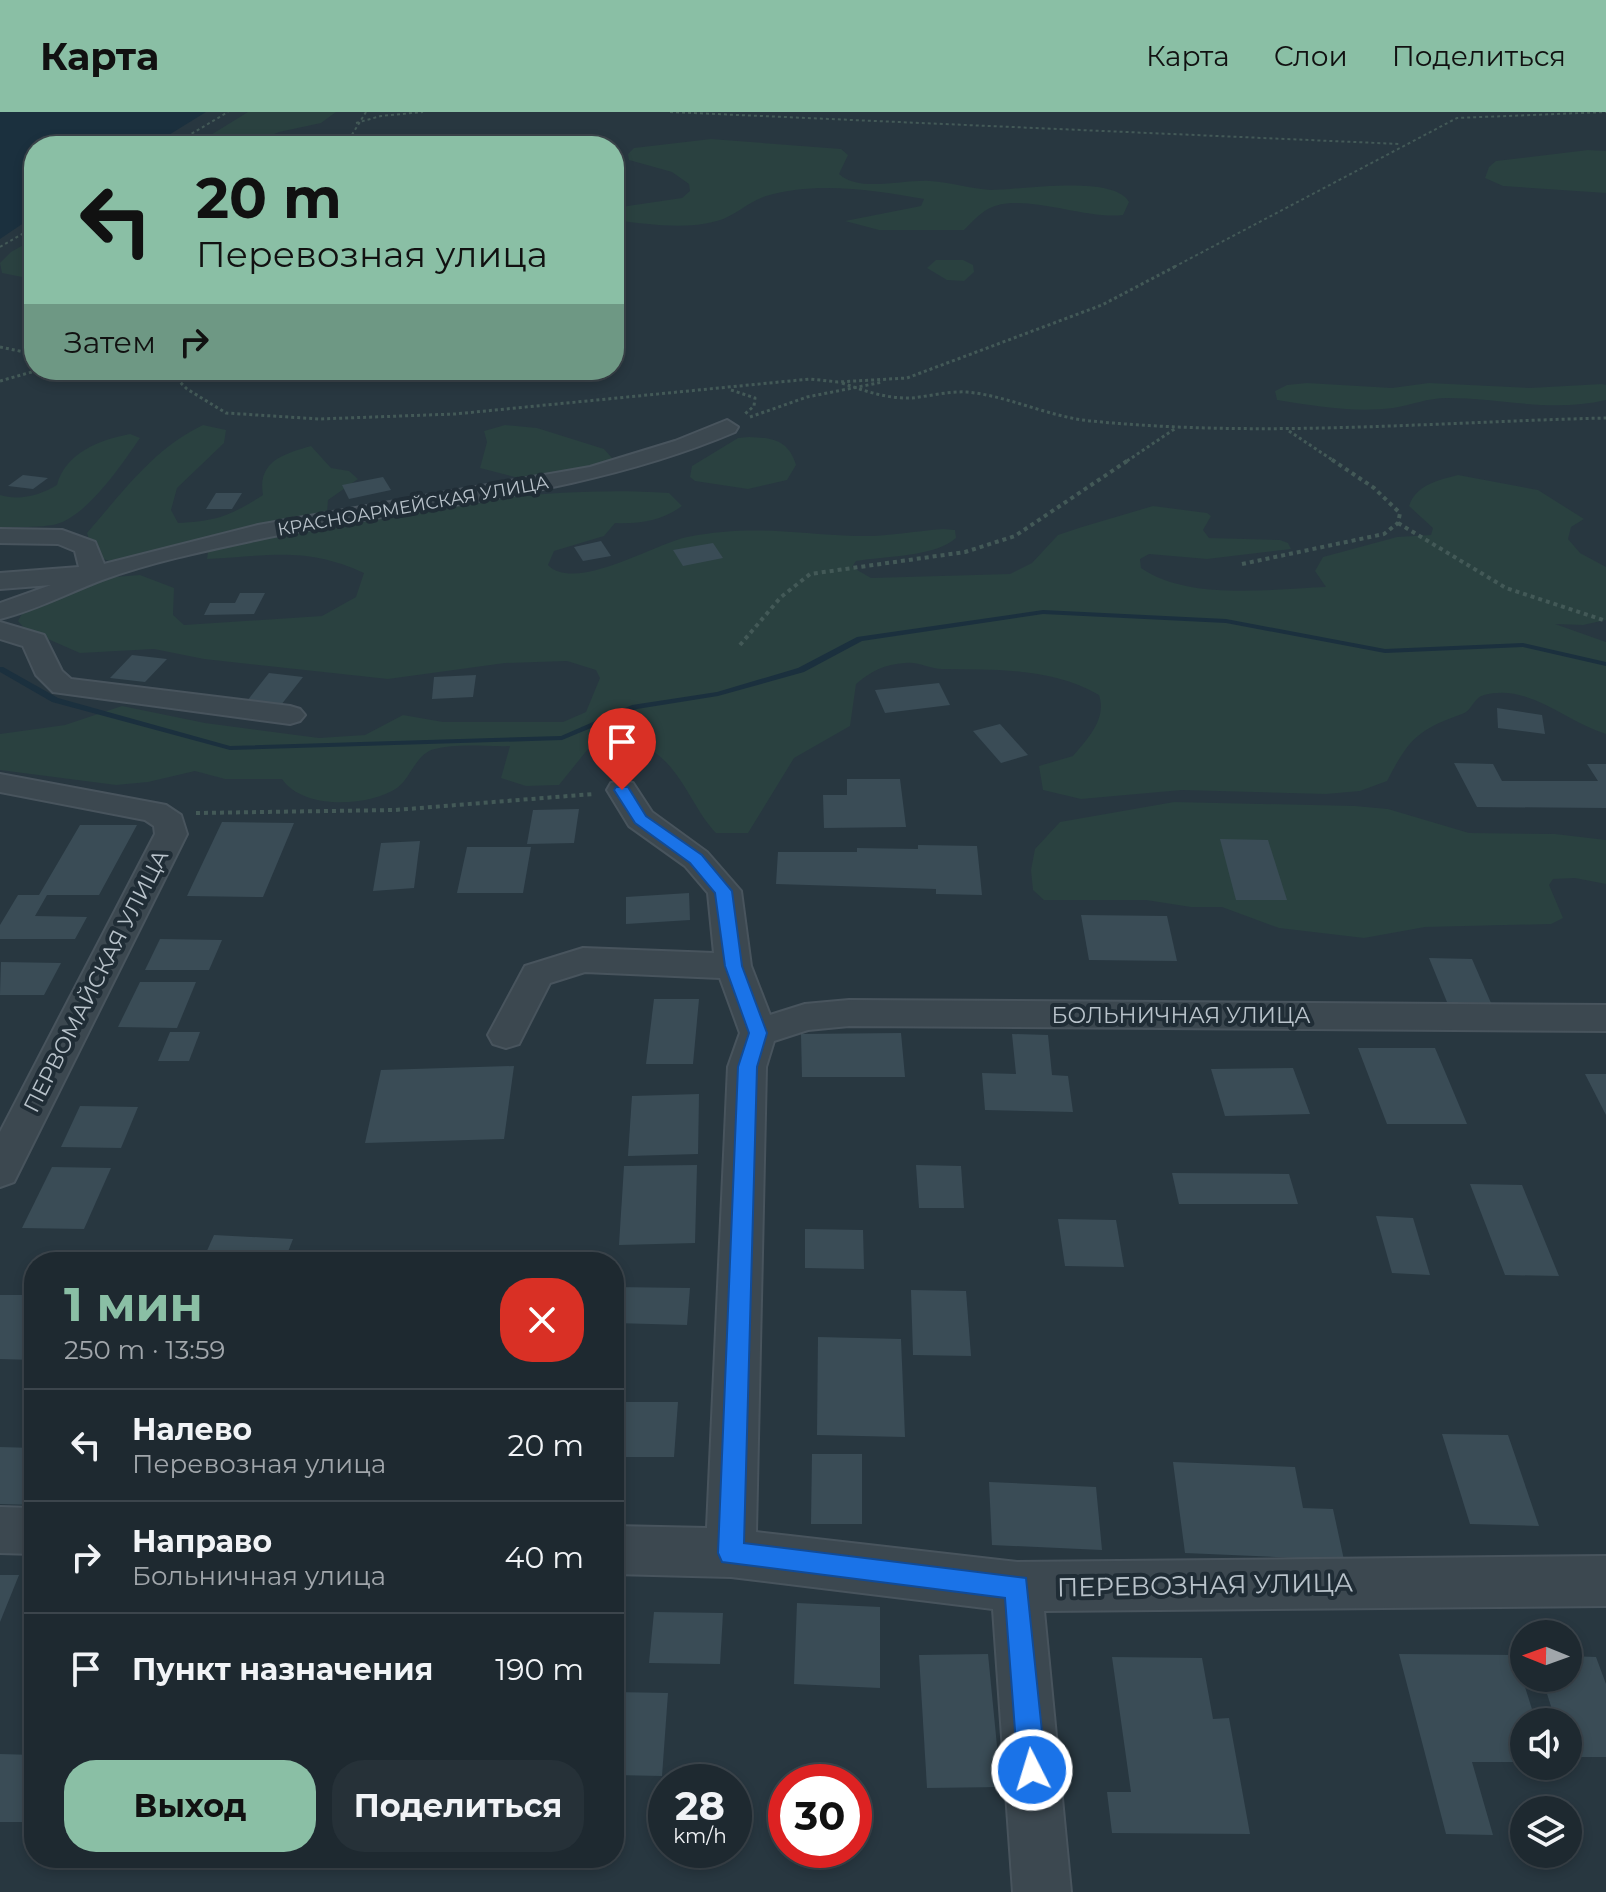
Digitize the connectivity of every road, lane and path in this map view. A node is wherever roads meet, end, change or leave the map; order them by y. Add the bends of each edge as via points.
1 (228, 112) edge
2 (366, 112) edge
3 (423, 112) edge
4 (670, 112) edge
5 (1467, 112) edge
6 (1606, 112) edge
7 (1457, 118) junction
8 (356, 123) junction
9 (188, 136) edge
10 (351, 136) edge
11 (1402, 144) junction
12 (24, 233) edge
13 (0, 247) edge
14 (0, 347) edge
15 (24, 352) edge
16 (24, 374) edge
17 (907, 378) junction
18 (178, 380) edge
19 (0, 381) edge
20 (838, 382) junction
21 (853, 387) junction
22 (726, 389) junction
23 (1606, 418) edge
24 (727, 427) junction
25 (1177, 427) junction
26 (1288, 431) junction
27 (1398, 523) junction
28 (2, 538) edge
29 (1242, 564) dead end
30 (94, 574) junction
31 (0, 581) edge
32 (0, 611) edge
33 (1606, 621) edge
34 (0, 630) edge
35 (740, 645) dead end
36 (290, 715) dead end
37 (0, 783) edge
38 (622, 790) joint
39 (163, 823) junction
40 (733, 966) junction
41 (1606, 1018) edge
42 (758, 1033) junction
43 (506, 1035) dead end
44 (0, 1171) edge
45 (0, 1530) edge
46 (24, 1531) edge
47 (624, 1550) edge
48 (731, 1553) junction
49 (1606, 1581) edge
50 (1017, 1587) junction
51 (1042, 1892) edge

1 - 9 path
2 - 8 path
3 - 8 path
4 - 11 path
5 - 7 path
6 - 7 path
7 - 11 path
8 - 10 path
11 - 17 path via 1102,305
12 - 13 path
14 - 15 path
16 - 19 path
17 - 20 path
17 - 21 path
18 - 22 path via 226,413 319,419 455,414
20 - 21 path
20 - 22 path via 810,379
21 - 24 path via 807,397
21 - 25 path via 878,396 909,398 966,392 1087,421
22 - 24 path via 755,398 754,406
23 - 26 path
24 - 30 street, КРАСНОАРМЕЙСКАЯ УЛИЦА via 635,464 240,537
25 - 26 path
25 - 35 path via 1015,536 965,552 810,574 781,597
26 - 27 path via 1374,488 1400,513
27 - 29 path via 1384,534
27 - 33 path via 1506,588
28 - 30 street via 62,537 86,547
30 - 31 street
30 - 32 street, КРАСНОАРМЕЙСКАЯ УЛИЦА
34 - 36 street via 34,641 50,675 63,686
37 - 39 street
38 - 39 path via 498,805
38 - 40 street via 640,819 696,859 724,891
39 - 44 street, ПЕРВОМАЙСКАЯ УЛИЦА
40 - 42 street
40 - 43 street via 583,960 537,975
41 - 42 street, БОЛЬНИЧНАЯ УЛИЦА via 849,1013 805,1017
42 - 48 street via 747,1067
45 - 46 street
47 - 48 street, ПЕРЕВОЗНАЯ УЛИЦА
48 - 50 street, ПЕРЕВОЗНАЯ УЛИЦА
49 - 50 street, ПЕРЕВОЗНАЯ УЛИЦА
50 - 51 street

